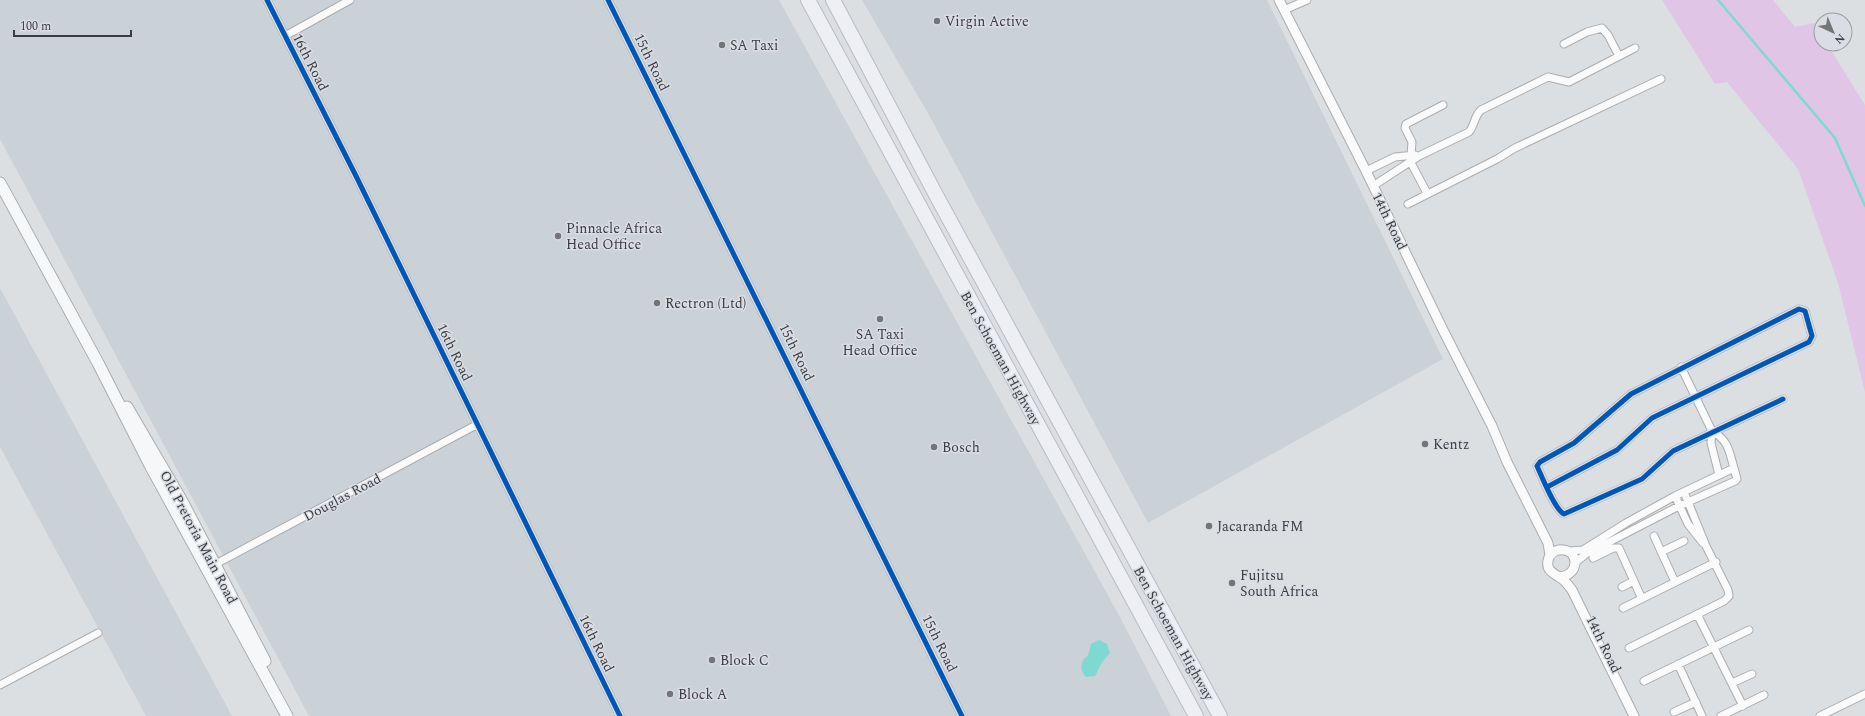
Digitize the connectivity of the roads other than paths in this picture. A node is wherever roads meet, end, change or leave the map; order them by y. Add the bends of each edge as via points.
1 (267, 0) edge
2 (350, 0) edge
3 (608, 0) edge
4 (808, 0) edge
5 (833, 0) edge
6 (1279, 0) edge
7 (1307, 0) edge
8 (1284, 10) junction
9 (284, 36) junction
10 (1564, 44) dead end
11 (1635, 48) dead end
12 (1619, 56) junction
13 (1661, 79) dead end
14 (1443, 105) dead end
15 (1411, 158) junction
16 (1366, 170) junction
17 (0, 183) edge
18 (1373, 186) junction
19 (1427, 193) junction
20 (1408, 204) dead end
21 (1681, 367) junction
22 (1695, 398) junction
23 (1783, 398) dead end
24 (478, 424) junction
25 (1712, 431) junction
26 (1500, 442) junction
27 (1734, 468) junction
28 (1719, 476) junction
29 (1547, 487) junction
30 (1684, 492) junction
31 (1675, 496) junction
32 (1689, 502) junction
33 (1679, 506) junction
34 (1626, 523) junction
35 (1632, 536) junction
36 (1654, 536) dead end
37 (1684, 541) dead end
38 (1706, 546) junction
39 (1566, 550) junction
40 (1661, 552) junction
41 (1550, 555) junction
42 (1593, 558) dead end
43 (1716, 562) junction
44 (211, 567) junction
45 (1573, 568) junction
46 (1560, 577) junction
47 (1634, 582) junction
48 (1675, 582) junction
49 (1622, 587) dead end
50 (1642, 599) junction
51 (1623, 608) dead end
52 (1697, 614) junction
53 (1749, 630) dead end
54 (98, 633) dead end
55 (1713, 646) junction
56 (1629, 648) dead end
57 (1678, 664) junction
58 (1752, 674) dead end
59 (1644, 681) dead end
60 (1732, 683) junction
61 (0, 685) edge
62 (1865, 694) edge
63 (1764, 695) dead end
64 (1696, 702) junction
65 (1743, 706) junction
66 (1674, 712) dead end
67 (289, 716) edge
68 (620, 716) edge
69 (962, 716) edge
70 (1196, 716) edge
71 (1220, 716) edge
72 (1634, 716) edge
73 (1639, 716) edge
74 (1702, 716) edge
75 (1720, 716) edge
76 (1820, 716) edge

1 - 9 street, 16th Road
2 - 9 street
3 - 69 street, 15th Road
4 - 70 highway, Ben Schoeman Highway
5 - 71 highway, Ben Schoeman Highway via 931,186
6 - 8 street, 14th Road
7 - 8 street
8 - 16 street, 14th Road
9 - 24 street, 16th Road
10 - 12 street via 1587,32 1602,28
11 - 12 street
12 - 15 street via 1569,82 1548,77 1481,110 1469,132
13 - 19 street via 1514,148
14 - 15 street via 1406,124 1412,142
15 - 16 street via 1395,157
15 - 18 street
15 - 19 street
16 - 18 street, 14th Road
17 - 44 main road, Old Pretoria Main Road via 98,363 158,459
18 - 26 street, 14th Road
19 - 20 street
21 - 22 street
21 - 22 street via 1799,309 1804,311 1811,340
21 - 29 street via 1631,394 1574,443 1538,464
22 - 25 street
22 - 29 street via 1652,418 1617,450
23 - 25 street
24 - 44 street, Douglas Road
24 - 68 street, 16th Road
25 - 27 street via 1722,437 1727,444
25 - 28 street via 1711,443
25 - 29 street via 1673,451 1642,479 1564,514 1559,511
26 - 39 street, 14th Road via 1553,540
26 - 41 street, 14th Road via 1507,462 1548,543
27 - 28 street
27 - 32 street via 1736,480
28 - 30 street
30 - 31 street
30 - 32 street
31 - 33 street
31 - 34 street
32 - 33 street
32 - 38 street
33 - 35 street
33 - 38 street via 1688,524
34 - 35 street
34 - 39 street via 1583,550
35 - 45 street via 1586,554
36 - 40 street
37 - 40 street
38 - 43 street
39 - 41 street via 1555,550
39 - 45 street via 1574,559
40 - 48 street
41 - 46 street via 1549,569
42 - 47 street via 1613,548 1619,548
43 - 48 street
43 - 52 street via 1729,596
44 - 67 main road, Old Pretoria Main Road via 269,669
45 - 46 street via 1568,575
45 - 73 street, 14th Road via 1578,593
46 - 72 street, 14th Road via 1572,590
47 - 49 street
47 - 50 street
48 - 50 street
50 - 51 street
52 - 55 street
52 - 56 street
53 - 55 street
54 - 61 street
55 - 57 street
55 - 60 street
57 - 59 street
57 - 64 street
58 - 60 street
60 - 65 street
62 - 76 street
63 - 65 street
64 - 66 street
64 - 74 street
65 - 75 street

